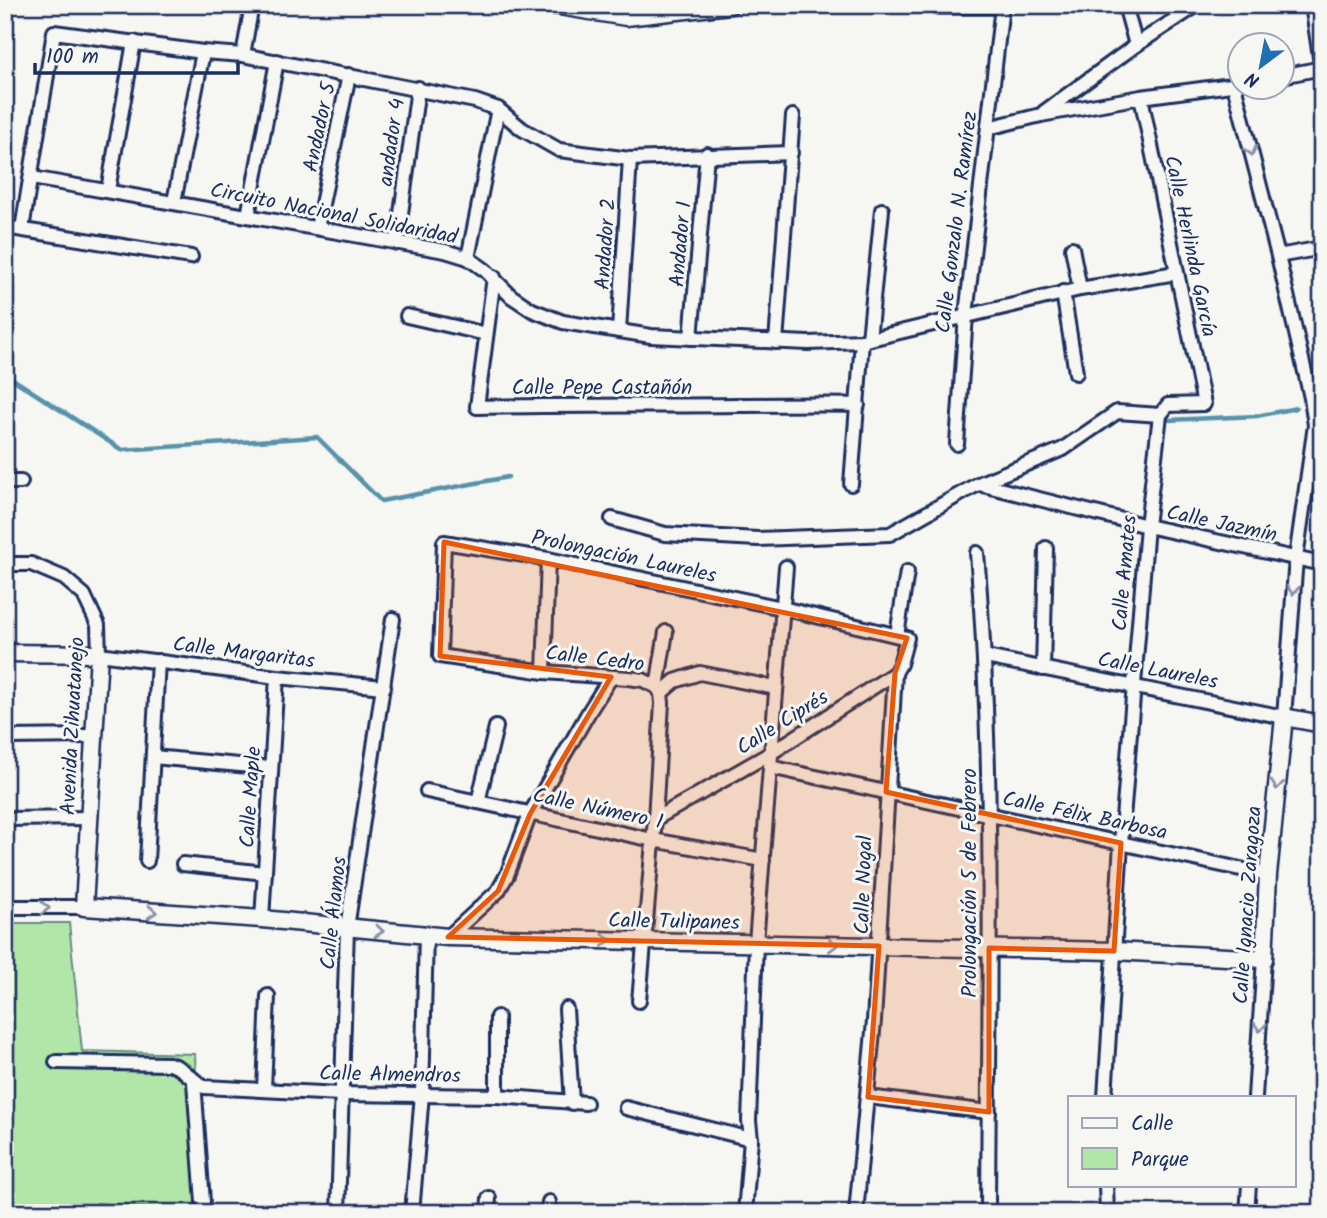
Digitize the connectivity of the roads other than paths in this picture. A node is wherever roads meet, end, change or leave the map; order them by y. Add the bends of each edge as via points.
1 (252, 5) edge
2 (553, 5) edge
3 (730, 5) edge
4 (935, 5) edge
5 (1125, 5) edge
6 (1197, 5) edge
7 (1002, 6) edge
8 (1316, 9) edge
9 (647, 10) edge
10 (134, 42) junction
11 (1136, 46) junction
12 (203, 52) junction
13 (243, 55) junction
14 (276, 61) junction
15 (1322, 69) edge
16 (1296, 74) edge
17 (349, 75) junction
18 (1226, 85) edge
19 (418, 88) junction
20 (1141, 97) junction
21 (1241, 102) edge
22 (498, 109) junction
23 (1041, 115) junction
24 (793, 116) dead end
25 (988, 128) junction
26 (791, 153) junction
27 (707, 154) junction
28 (630, 159) junction
29 (32, 178) junction
30 (108, 190) junction
31 (174, 202) junction
32 (882, 210) dead end
33 (248, 216) junction
34 (5, 227) edge
35 (317, 228) junction
36 (22, 229) junction
37 (397, 243) junction
38 (1072, 248) dead end
39 (1322, 248) edge
40 (1279, 256) junction
41 (191, 257) dead end
42 (468, 258) junction
43 (1176, 273) junction
44 (494, 277) junction
45 (1080, 289) junction
46 (1063, 292) junction
47 (966, 315) junction
48 (408, 316) dead end
49 (619, 331) junction
50 (486, 334) junction
51 (691, 338) junction
52 (865, 340) junction
53 (776, 342) junction
54 (1076, 373) dead end
55 (859, 405) junction
56 (1160, 415) junction
57 (957, 444) dead end
58 (5, 482) edge
59 (21, 482) dead end
60 (851, 484) dead end
61 (978, 484) junction
62 (612, 519) dead end
63 (1147, 526) junction
64 (1046, 548) dead end
65 (977, 553) dead end
66 (1296, 558) junction
67 (548, 559) junction
68 (5, 564) edge
69 (1322, 564) edge
70 (786, 567) dead end
71 (907, 572) dead end
72 (782, 608) junction
73 (393, 619) dead end
74 (666, 632) dead end
75 (902, 636) junction
76 (5, 653) edge
77 (99, 654) junction
78 (440, 656) joint
79 (986, 657) junction
80 (158, 661) junction
81 (1043, 669) junction
82 (544, 672) junction
83 (895, 674) junction
84 (277, 677) junction
85 (611, 677) junction
86 (384, 687) junction
87 (1134, 687) junction
88 (776, 688) junction
89 (659, 690) junction
90 (1284, 717) junction
91 (1322, 724) edge
92 (496, 727) dead end
93 (94, 736) junction
94 (5, 737) edge
95 (771, 753) junction
96 (153, 757) junction
97 (770, 767) junction
98 (271, 768) junction
99 (427, 791) dead end
100 (886, 792) junction
101 (478, 803) junction
102 (530, 814) junction
103 (989, 814) junction
104 (89, 818) junction
105 (5, 819) edge
106 (656, 819) junction
107 (653, 840) junction
108 (1121, 843) junction
109 (763, 860) junction
110 (148, 861) dead end
111 (183, 864) dead end
112 (265, 873) junction
113 (1268, 875) junction
114 (5, 907) edge
115 (84, 907) junction
116 (262, 919) junction
117 (347, 928) junction
118 (426, 935) junction
119 (448, 937) junction
120 (644, 941) junction
121 (756, 943) junction
122 (879, 946) junction
123 (989, 948) junction
124 (1114, 951) junction
125 (1264, 959) junction
126 (268, 996) dead end
127 (639, 1001) dead end
128 (566, 1009) dead end
129 (497, 1017) dead end
130 (56, 1062) dead end
131 (194, 1082) junction
132 (264, 1089) junction
133 (341, 1094) junction
134 (422, 1094) junction
135 (497, 1096) junction
136 (1105, 1096) edge
137 (1255, 1096) edge
138 (868, 1097) junction
139 (572, 1103) junction
140 (586, 1104) dead end
141 (626, 1108) dead end
142 (989, 1112) junction
143 (751, 1139) junction
144 (1105, 1186) edge
145 (1249, 1186) edge
146 (489, 1198) dead end
147 (203, 1202) dead end
148 (338, 1213) edge
149 (412, 1213) edge
150 (488, 1213) edge
151 (745, 1213) edge
152 (856, 1213) edge
153 (988, 1213) edge
154 (1107, 1213) edge
155 (1247, 1213) edge

1 - 13 street
2 - 9 street via 626,17
3 - 9 street
4 - 7 street
5 - 11 street
6 - 11 street
7 - 25 street, Calle Gonzalo N. Ramírez
8 - 15 street
10 - 12 street
10 - 29 street via 54,32
10 - 30 street
11 - 23 street
12 - 13 street
12 - 31 street
13 - 14 street
14 - 17 street
14 - 33 street
15 - 16 street
17 - 19 street
17 - 35 street, Andador 5
18 - 20 street
19 - 22 street
19 - 37 street, andador 4
20 - 23 street
20 - 43 street, Calle Herlinda García
21 -> 40 street
22 - 28 street via 522,130 559,150
22 - 42 street
23 - 25 street
24 - 26 street
25 - 47 street, Calle Gonzalo N. Ramírez
26 - 27 street
26 - 53 street
27 - 28 street
27 - 51 street, Andador 1
28 - 49 street, Andador 2
29 - 30 street, Circuito Nacional Solidaridad
29 - 36 street
30 - 31 street, Circuito Nacional Solidaridad
31 - 33 street, Circuito Nacional Solidaridad
32 - 52 street
33 - 35 street, Circuito Nacional Solidaridad
34 - 36 street
35 - 37 street, Circuito Nacional Solidaridad
36 - 41 street
37 - 42 street, Circuito Nacional Solidaridad
38 - 45 street
39 - 40 street
40 - 66 street via 1315,425
42 - 44 street, Circuito Nacional Solidaridad
43 - 45 street, Circuito Nacional Solidaridad
43 - 56 street, Calle Herlinda García via 1204,404 1168,405
44 - 49 street, Circuito Nacional Solidaridad via 532,310 563,322
44 - 50 street, Calle Pepe Castañón
45 - 46 street, Circuito Nacional Solidaridad
46 - 47 street, Circuito Nacional Solidaridad
46 - 54 street
47 - 52 street, Circuito Nacional Solidaridad
47 - 57 street, Calle Gonzalo N. Ramírez
48 - 50 street
49 - 51 street, Circuito Nacional Solidaridad
50 - 55 street, Calle Pepe Castañón via 477,407
51 - 53 street, Circuito Nacional Solidaridad
52 - 53 street, Circuito Nacional Solidaridad
52 - 55 street
55 - 60 street
56 - 61 street via 1117,412 1063,449
56 - 63 street, Calle Amates
58 - 59 street
61 - 62 street via 890,534 758,538 665,534
61 - 63 street, Calle Jazmín
63 - 66 street, Calle Jazmín
63 - 87 street, Calle Amates
64 - 81 street
65 - 79 street, Prolongación 5 de Febrero
66 - 69 street, Calle Jazmín
66 -> 90 street
67 - 72 street, Prolongación Laureles
67 - 78 street, Prolongación Laureles via 444,541
67 - 82 street
68 - 77 street, Avenida Zihuatanejo via 31,564 64,578 84,595 98,625
70 - 72 street
71 - 75 street
72 - 75 street, Prolongación Laureles
72 - 88 street
73 - 86 street, Calle Álamos
74 - 89 street
75 - 83 street
76 - 77 street
77 - 80 street, Calle Margaritas
77 - 93 street, Avenida Zihuatanejo
78 - 82 street, Calle Cedro
79 - 81 street, Calle Laureles
79 - 103 street, Prolongación 5 de Febrero
80 - 84 street, Calle Margaritas
80 - 96 street
81 - 87 street, Calle Laureles
82 - 85 street, Calle Cedro
83 - 95 street, Calle Ciprés
83 - 100 street, Calle Nogal
84 - 86 street, Calle Margaritas
84 - 98 street, Calle Maple
85 - 89 street, Calle Cedro via 643,680
85 - 102 street
86 - 117 street, Calle Álamos
87 - 90 street, Calle Laureles
87 - 108 street, Calle Amates
88 - 89 street, Calle Cedro via 700,673
88 - 95 street
89 - 106 street
90 - 91 street, Calle Laureles
90 -> 113 street, Calle Ignacio Zaragoza
92 - 101 street
93 - 94 street
93 - 104 street, Avenida Zihuatanejo
95 - 97 street
95 - 106 street, Calle Ciprés
96 - 98 street
96 - 110 street
97 - 100 street, Calle Félix Barbosa
97 - 109 street
98 - 112 street, Calle Maple
99 - 101 street, Calle Número 1
100 - 103 street, Calle Félix Barbosa
100 - 122 street, Calle Nogal
101 - 102 street, Calle Número 1
102 - 107 street, Calle Número 1
102 - 119 street via 498,891
103 - 108 street, Calle Félix Barbosa
103 - 123 street, Prolongación 5 de Febrero
104 - 105 street
104 - 115 street, Avenida Zihuatanejo
106 - 107 street
107 - 109 street, Calle Número 1
107 - 120 street
108 - 113 street, Calle Félix Barbosa
108 - 124 street, Calle Amates
109 - 121 street
111 - 112 street
112 - 116 street, Calle Maple
113 - 125 street, Calle Ignacio Zaragoza
114 -> 115 street
115 -> 116 street, Calle Tulipanes
116 - 117 street, Calle Tulipanes
117 -> 118 street, Calle Tulipanes
117 - 133 street, Calle Álamos
118 - 119 street, Calle Tulipanes
118 - 134 street
119 -> 120 street, Calle Tulipanes
120 - 121 street, Calle Tulipanes
120 - 127 street
121 -> 122 street, Calle Tulipanes
121 - 143 street
122 - 123 street, Calle Tulipanes
122 - 138 street, Calle Nogal
123 - 124 street, Calle Tulipanes
123 - 142 street, Prolongación 5 de Febrero
124 - 125 street, Calle Tulipanes
124 - 136 street, Calle Amates
125 -> 137 street, Calle Ignacio Zaragoza
126 - 132 street
128 - 139 street
129 - 135 street
130 - 131 street via 169,1064 178,1066
131 - 132 street, Calle Almendros via 204,1087
131 - 147 street
132 - 133 street, Calle Almendros
133 - 134 street, Calle Almendros
133 - 148 street, Calle Álamos
134 - 135 street, Calle Almendros
134 - 149 street
135 - 139 street, Calle Almendros
138 - 142 street
138 - 152 street, Calle Nogal
139 - 140 street, Calle Almendros
141 - 143 street
142 - 153 street, Prolongación 5 de Febrero
143 - 151 street
144 - 154 street
145 - 155 street
146 - 150 street

